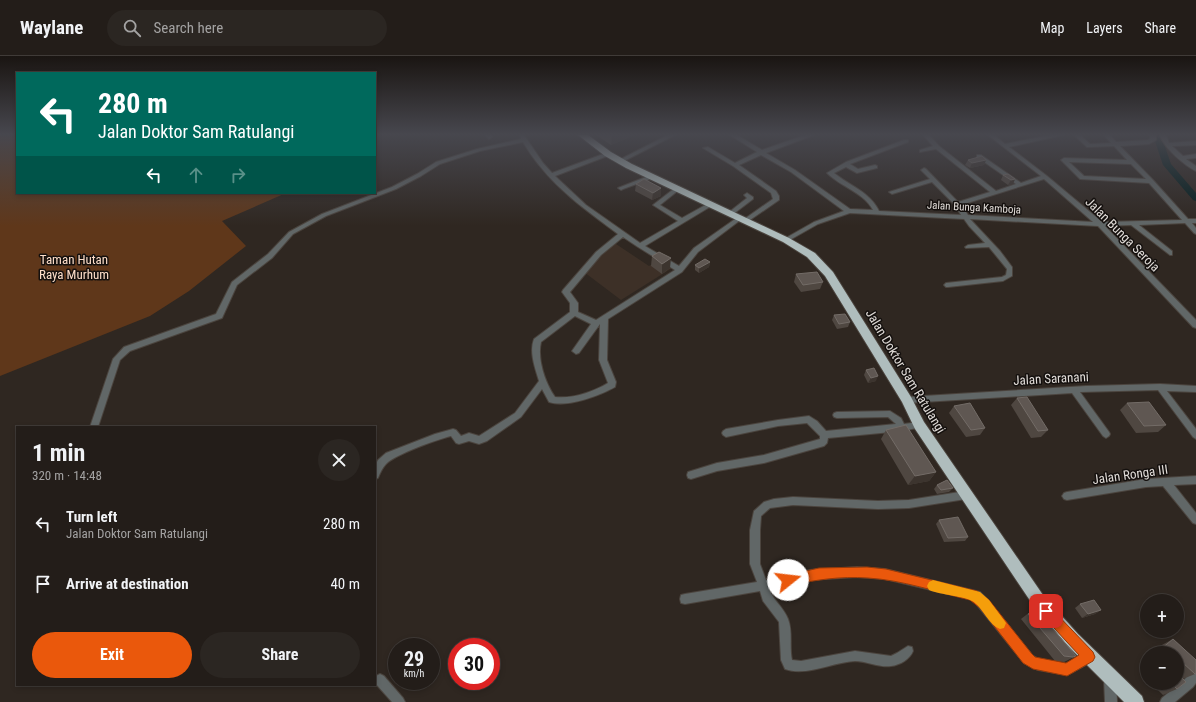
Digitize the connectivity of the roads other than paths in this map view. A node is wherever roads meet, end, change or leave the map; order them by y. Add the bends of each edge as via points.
1 (435, 165) edge
2 (543, 165) edge
3 (577, 165) edge
4 (628, 165) edge
5 (735, 165) edge
6 (783, 165) edge
7 (844, 165) edge
8 (848, 165) edge
9 (960, 165) edge
10 (992, 165) edge
11 (1029, 165) edge
12 (1069, 165) edge
13 (1136, 165) edge
14 (875, 167) dead end
15 (924, 170) dead end
16 (550, 175) junction
17 (651, 177) junction
18 (1045, 177) junction
19 (933, 180) junction
20 (1151, 181) junction
21 (1021, 185) junction
22 (621, 188) dead end
23 (677, 189) junction
24 (892, 192) dead end
25 (995, 193) junction
26 (747, 195) dead end
27 (711, 204) junction
28 (957, 204) junction
29 (848, 211) junction
30 (877, 212) junction
31 (730, 214) junction
32 (964, 217) junction
33 (742, 219) junction
34 (681, 220) junction
35 (1196, 221) edge
36 (1187, 222) junction
37 (1100, 224) junction
38 (1134, 224) junction
39 (1196, 232) edge
40 (622, 234) junction
41 (786, 240) junction
42 (1154, 240) junction
43 (1142, 241) dead end
44 (991, 245) junction
45 (640, 246) junction
46 (968, 247) dead end
47 (1170, 253) dead end
48 (680, 270) junction
49 (948, 285) dead end
50 (574, 313) junction
51 (604, 318) junction
52 (596, 323) junction
53 (1196, 325) edge
54 (576, 351) dead end
55 (543, 381) junction
56 (1160, 387) junction
57 (1196, 389) edge
58 (1074, 390) junction
59 (907, 400) junction
60 (837, 415) dead end
61 (919, 425) junction
62 (94, 426) edge
63 (902, 428) junction
64 (726, 433) dead end
65 (1106, 434) dead end
66 (824, 435) junction
67 (1196, 435) edge
68 (376, 470) edge
69 (691, 475) dead end
70 (1196, 480) edge
71 (1165, 481) junction
72 (966, 494) junction
73 (1067, 496) dead end
74 (1196, 520) edge
75 (763, 586) junction
76 (684, 599) dead end
77 (908, 651) dead end
78 (1089, 657) junction
79 (1196, 674) edge
80 (1110, 677) junction
81 (380, 680) dead end
82 (399, 702) edge
83 (1111, 702) edge
84 (1136, 702) edge
85 (1166, 702) edge

1 - 62 street via 394,188 324,215 291,233 270,256 234,284 219,316 127,349 117,359
2 - 16 street
3 - 16 street
4 - 17 highway, Jalan Doktor Sam Ratulangi
5 - 33 street via 776,196 776,200
6 - 29 street
7 - 30 street via 830,173 868,200
8 - 14 street via 857,171
9 - 25 street
10 - 21 street
11 - 18 street, Jalan Bunga Seroja
12 - 20 street via 1082,178
13 - 20 street
15 - 19 street
16 - 40 street via 571,196
17 - 22 street
17 - 23 highway, Jalan Doktor Sam Ratulangi
18 - 21 street
18 - 37 street, Jalan Bunga Seroja
19 - 24 street
19 - 28 street
20 - 36 street
21 - 25 street
23 - 27 highway, Jalan Doktor Sam Ratulangi
23 - 34 street via 656,206
25 - 28 street
26 - 31 street via 751,198
27 - 31 highway, Jalan Doktor Sam Ratulangi
27 - 34 street
28 - 32 street
29 - 30 street, Jalan Bunga Kamboja
29 - 41 street via 806,228
30 - 32 street, Jalan Bunga Kamboja
31 - 33 highway, Jalan Doktor Sam Ratulangi
32 - 37 street, Jalan Bunga Kamboja
32 - 44 street
33 - 41 highway, Jalan Doktor Sam Ratulangi
33 - 48 street via 696,250
34 - 45 street
35 - 36 street, Jalan Bunga Kamboja
36 - 38 street, Jalan Bunga Kamboja
36 - 39 street
37 - 38 street, Jalan Bunga Kamboja
37 - 53 street, Jalan Bunga Seroja
38 - 42 street
40 - 45 street
40 - 50 street via 607,245 566,292 574,303
41 - 59 highway, Jalan Doktor Sam Ratulangi via 810,255 829,274
42 - 43 street
42 - 47 street
44 - 46 street
44 - 49 street via 1010,267 1008,276 999,280
45 - 48 street
48 - 51 street
50 - 52 street
50 - 55 street via 536,344
51 - 52 street
51 - 55 street via 603,360 612,385 593,393 556,401 551,398
52 - 54 street
55 - 68 street via 518,415 484,438 479,440 469,437 459,440 450,432 389,456
56 - 57 street, Jalan Saranani
56 - 58 street, Jalan Saranani
56 - 67 street
58 - 59 street, Jalan Saranani
58 - 65 street
59 - 61 highway, Jalan Doktor Sam Ratulangi
60 - 63 street via 890,414 898,420
61 - 63 street
61 - 72 highway, Jalan Doktor Sam Ratulangi
63 - 66 street
64 - 66 street via 778,422 809,419
66 - 69 street via 821,443
70 - 71 street, Jalan Ronga III
71 - 73 street, Jalan Ronga III
71 - 74 street
72 - 75 street via 909,504 793,501 767,505 760,510 756,518 755,564
72 - 78 highway, Jalan Doktor Sam Ratulangi via 1038,600
75 - 76 street
75 - 77 street via 767,597 784,621 786,660 789,665 801,666 855,656 891,661
75 - 78 street via 819,574 857,572 886,575 976,596 1028,659 1036,664 1067,670
78 - 80 highway, Jalan Doktor Sam Ratulangi
79 - 85 street
80 - 83 street
80 - 84 highway, Jalan Doktor Sam Ratulangi
81 - 82 street

